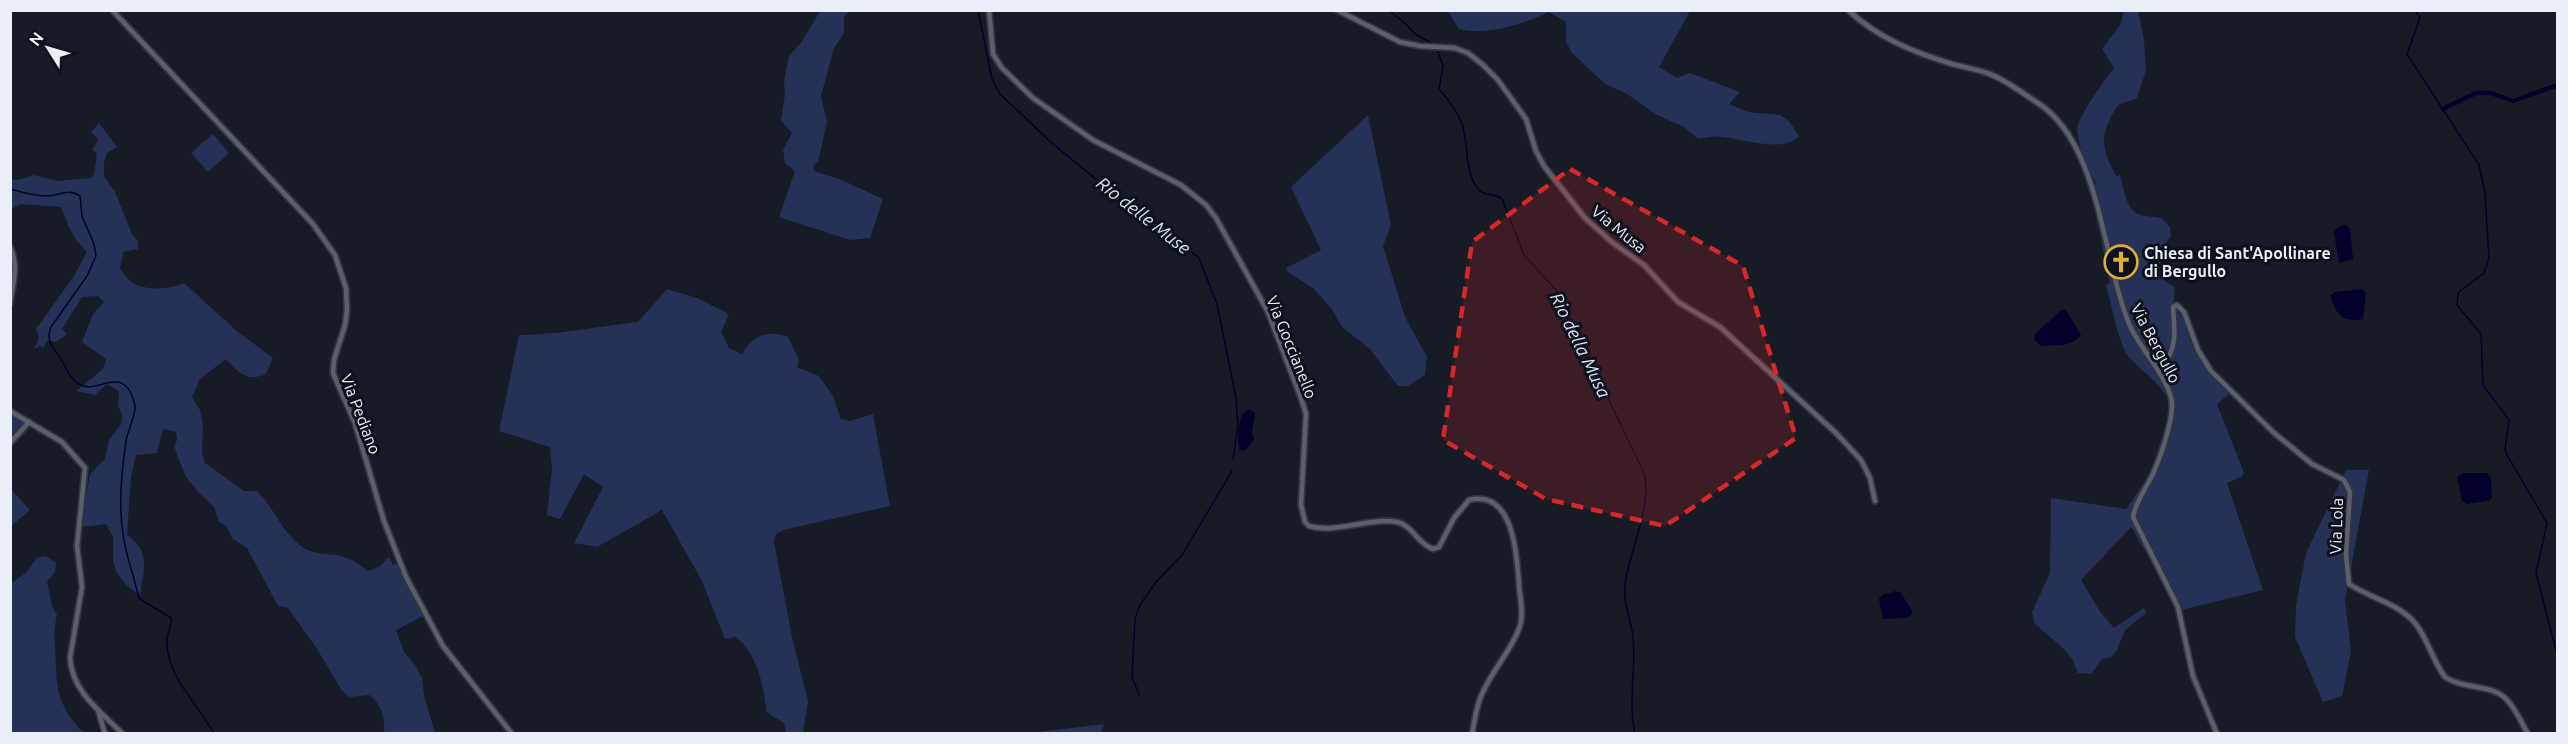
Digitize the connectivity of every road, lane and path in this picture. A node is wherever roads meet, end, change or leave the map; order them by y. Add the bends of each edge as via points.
1 (112, 10) edge
2 (989, 10) edge
3 (1337, 10) edge
4 (1848, 10) edge
5 (10, 247) edge
6 (10, 303) edge
7 (2149, 359) junction
8 (10, 411) edge
9 (28, 422) junction
10 (10, 443) edge
11 (1875, 501) dead end
12 (97, 709) junction
13 (105, 734) edge
14 (123, 734) edge
15 (512, 734) edge
16 (1472, 734) edge
17 (2217, 734) edge
18 (2528, 734) edge

1 - 15 street, Via Pediano via 313,224 335,255 346,288 347,310 333,373 355,423 384,520 406,577 443,646
2 - 16 street, Via Goccianello via 993,54 1033,98 1101,145 1181,185 1216,218 1268,312 1301,398 1305,414 1301,506 1309,526 1395,521 1433,549 1439,547 1469,500 1485,500 1503,513 1517,558 1520,624 1482,693
3 - 11 street, Via Musa via 1400,42 1468,53 1498,80 1526,119 1544,166 1585,218 1644,265 1678,302 1720,327 1849,446 1866,469
4 - 7 street, Via Bergullo via 1870,30 1896,44 1988,73 2056,117 2086,170 2123,308
5 - 6 street via 15,266
7 - 17 street, Via Bergullo via 2168,387 2173,405 2153,474 2133,517 2178,607 2193,676
7 - 18 street, Via Lola via 2166,363 2175,336 2173,307 2177,305 2184,312 2198,350 2211,371 2312,464 2344,480 2350,492 2346,555 2349,584 2410,618 2445,677 2505,698
8 - 9 street
9 - 10 street
9 - 12 street via 62,442 85,468 77,546 82,586 70,658 82,693
12 - 13 street
12 - 14 street

